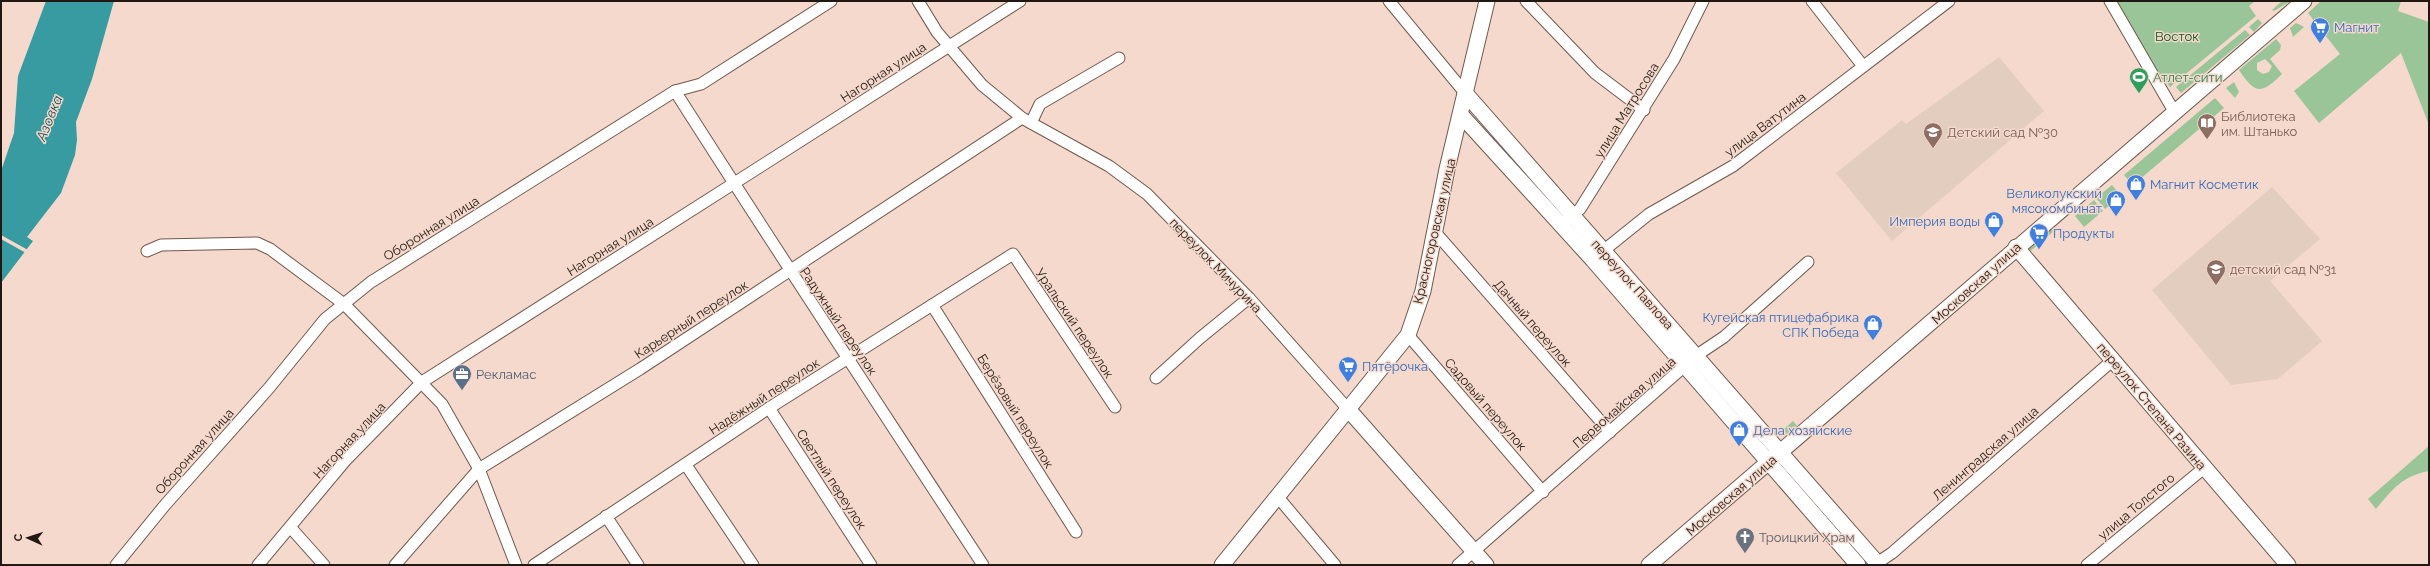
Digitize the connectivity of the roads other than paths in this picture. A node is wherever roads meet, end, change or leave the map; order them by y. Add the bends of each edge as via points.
1 (832, 1) edge
2 (918, 1) edge
3 (1020, 1) edge
4 (1487, 1) edge
5 (1526, 1) edge
6 (1703, 1) edge
7 (1812, 1) edge
8 (1949, 1) edge
9 (2110, 1) edge
10 (2304, 1) edge
11 (1392, 2) edge
12 (948, 47) junction
13 (1119, 58) dead end
14 (1863, 66) junction
15 (675, 91) junction
16 (1466, 94) junction
17 (1644, 110) junction
18 (2174, 112) junction
19 (1461, 115) junction
20 (1027, 121) junction
21 (736, 183) junction
22 (1566, 219) junction
23 (1435, 232) junction
24 (2016, 247) junction
25 (147, 251) dead end
26 (1012, 254) joint
27 (1598, 255) junction
28 (1808, 262) dead end
29 (790, 271) junction
30 (1249, 298) junction
31 (344, 304) junction
32 (932, 305) junction
33 (1408, 335) junction
34 (1696, 355) junction
35 (847, 358) junction
36 (2113, 360) junction
37 (1686, 366) junction
38 (1156, 378) dead end
39 (422, 382) junction
40 (1115, 407) dead end
41 (769, 408) junction
42 (1347, 408) junction
43 (1610, 432) junction
44 (1781, 451) junction
45 (1769, 462) junction
46 (686, 464) junction
47 (2204, 468) junction
48 (479, 469) junction
49 (1543, 492) junction
50 (1277, 496) junction
51 (606, 516) junction
52 (291, 528) junction
53 (1076, 532) dead end
54 (1474, 551) junction
55 (1877, 564) edge
56 (116, 565) edge
57 (258, 565) edge
58 (324, 565) edge
59 (394, 565) edge
60 (516, 565) edge
61 (534, 565) edge
62 (638, 565) edge
63 (753, 565) edge
64 (871, 565) edge
65 (983, 565) edge
66 (1222, 565) edge
67 (1335, 565) edge
68 (1458, 565) edge
69 (1486, 565) edge
70 (1649, 565) edge
71 (1858, 565) edge
72 (2086, 565) edge
73 (2288, 565) edge

1 - 15 street, Оборонная улица via 702,84
2 - 12 street, переулок Мичурина
3 - 12 street, Нагорная улица
4 - 16 street, Красногоровская улица
5 - 17 street via 1594,73
6 - 17 street, улица Матросова via 1674,60
7 - 14 street
8 - 14 street, улица Ватутина
9 - 18 street
10 - 18 street, Московская улица
11 - 16 street, переулок Павлова
12 - 20 street, переулок Мичурина via 982,85
12 - 21 street, Нагорная улица
13 - 20 street via 1040,104
14 - 27 street, улица Ватутина via 1734,166 1648,214
15 - 21 street, Радужный переулок
15 - 31 street, Оборонная улица via 371,282
16 - 19 street, Красногоровская улица
16 - 22 street, переулок Павлова
17 - 22 street, улица Матросова via 1580,208
18 - 24 street, Московская улица
19 - 22 street, переулок Павлова
19 - 23 street, Красногоровская улица
20 - 29 street, Карьерный переулок
20 - 30 street, переулок Мичурина via 1110,166 1147,194
21 - 29 street, Радужный переулок
21 - 39 street, Нагорная улица
22 - 27 street, переулок Павлова
23 - 33 street, Красногоровская улица via 1423,291
23 - 43 street, Дачный переулок
24 - 36 street, переулок Степана Разина
24 - 44 street, Московская улица
25 - 31 street via 161,245 257,243 270,249
26 - 32 street, Надёжный переулок
26 - 40 street, Уральский переулок
27 - 34 street, переулок Павлова
27 - 37 street, переулок Павлова
28 - 34 street, Первомайская улица via 1724,337
29 - 35 street, Радужный переулок
29 - 48 street, Карьерный переулок via 640,369
30 - 38 street
30 - 42 street, переулок Мичурина
31 - 39 street
31 - 56 street, Оборонная улица via 325,319
32 - 35 street, Надёжный переулок
32 - 53 street, Берёзовый переулок
33 - 42 street, Красногоровская улица
33 - 49 street, Садовый переулок
34 - 37 street, Первомайская улица
34 - 44 street, переулок Павлова
35 - 41 street, Надёжный переулок
35 - 65 street, Радужный переулок
36 - 47 street, переулок Степана Разина
36 - 55 street, Ленинградская улица
37 - 43 street, Первомайская улица
37 - 45 street, переулок Павлова
39 - 48 street via 442,404
39 - 52 street, Нагорная улица via 345,461
41 - 46 street, Надёжный переулок
41 - 64 street, Светлый переулок
42 - 50 street, Красногоровская улица
42 - 54 street, переулок Мичурина
43 - 49 street, Первомайская улица
44 - 45 street, Московская улица
44 - 55 street, переулок Павлова
45 - 70 street, Московская улица
45 - 71 street, переулок Павлова
46 - 51 street, Надёжный переулок
46 - 63 street
47 - 72 street, улица Толстого
47 - 73 street, переулок Степана Разина
48 - 59 street, Карьерный переулок
48 - 60 street
49 - 54 street, Первомайская улица
50 - 66 street, Красногоровская улица
50 - 67 street
51 - 61 street, Надёжный переулок
51 - 62 street
52 - 57 street, Нагорная улица
52 - 58 street
54 - 68 street, Первомайская улица
54 - 69 street, переулок Мичурина

